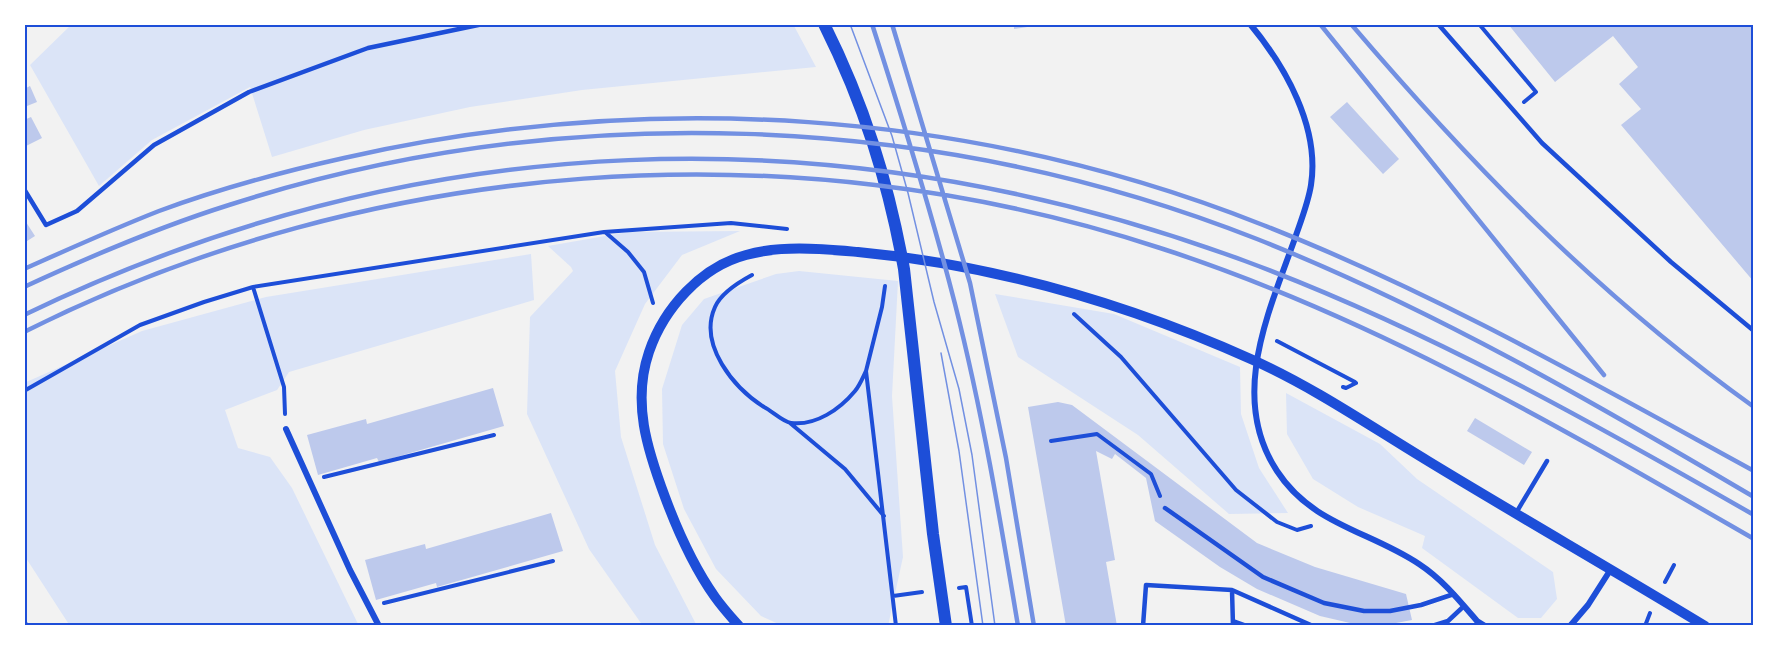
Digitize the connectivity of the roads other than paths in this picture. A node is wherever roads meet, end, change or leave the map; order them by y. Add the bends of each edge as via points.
1 (483, 24) edge
2 (824, 24) edge
3 (1250, 24) edge
4 (1438, 24) edge
5 (24, 189) edge
6 (1754, 331) edge
7 (286, 429) road end
8 (1547, 461) dead end
9 (1165, 508) road end
10 (1516, 513) junction
11 (1611, 569) junction
12 (1232, 590) junction
13 (1454, 594) junction
14 (1464, 606) junction
15 (1233, 624) edge
16 (379, 626) edge
17 (739, 626) edge
18 (946, 626) edge
19 (1143, 626) edge
20 (1247, 626) edge
21 (1313, 626) edge
22 (1432, 626) edge
23 (1485, 626) edge
24 (1570, 626) edge
25 (1705, 626) edge

1 - 5 lane via 368,48 249,92 154,145 77,211 46,225
2 - 18 main road via 861,108 896,226
3 - 13 street via 1295,94 1312,158 1312,184 1306,207 1260,345 1254,379 1259,432 1277,471 1311,508 1418,563
4 - 6 lane via 1542,142 1662,254
7 - 16 street
8 - 10 lane
9 - 13 lane via 1263,577 1324,603 1364,612 1390,612
10 - 11 street
10 - 17 street via 1343,407 1256,361 1126,309 1039,284 934,262 873,254 770,250 728,262 693,285 666,317 644,373 642,410 647,446 684,544 716,598
11 - 24 street
11 - 25 street
12 - 15 lane
12 - 19 lane via 1146,585
12 - 21 lane
13 - 14 street
14 - 22 lane via 1448,621
14 - 23 street
15 - 20 lane

